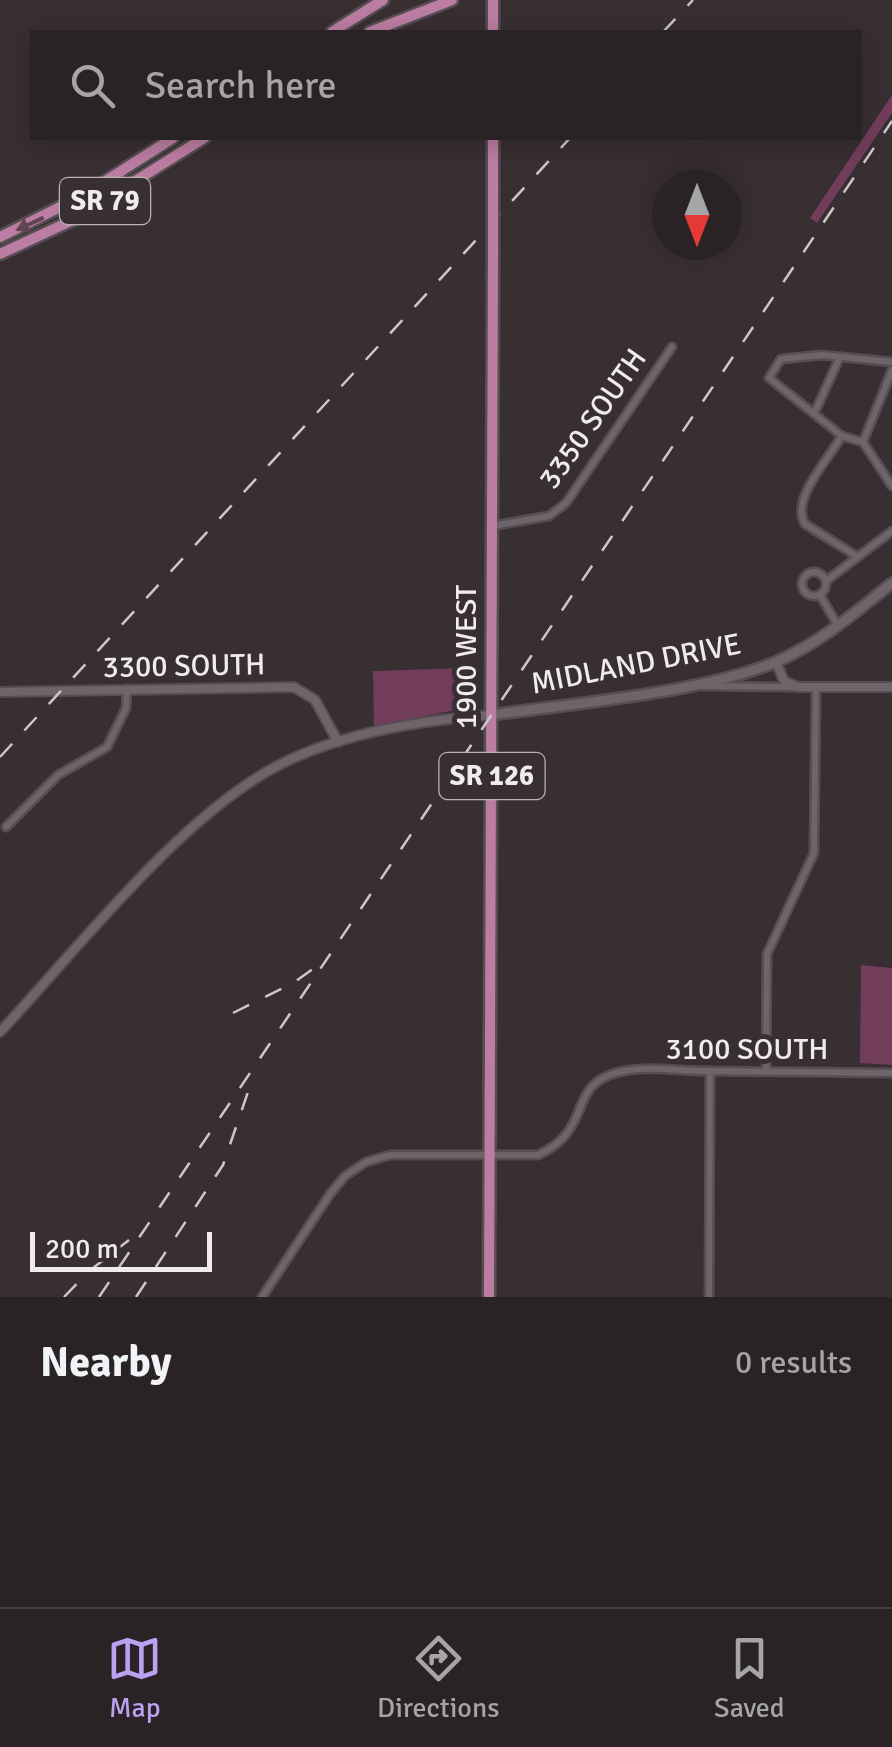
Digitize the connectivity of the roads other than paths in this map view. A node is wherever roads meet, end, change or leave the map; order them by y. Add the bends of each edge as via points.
1 (384, 0) edge
2 (452, 0) edge
3 (493, 0) edge
4 (335, 30) edge
5 (375, 30) edge
6 (493, 30) edge
7 (170, 140) edge
8 (201, 140) edge
9 (493, 140) edge
10 (0, 237) edge
11 (0, 254) edge
12 (672, 346) dead end
13 (839, 359) junction
14 (892, 366) edge
15 (814, 414) junction
16 (842, 436) junction
17 (863, 442) junction
18 (892, 486) edge
19 (490, 526) junction
20 (892, 530) edge
21 (858, 558) junction
22 (826, 581) junction
23 (892, 584) edge
24 (820, 595) junction
25 (838, 626) junction
26 (776, 662) junction
27 (681, 686) junction
28 (798, 686) junction
29 (816, 687) junction
30 (892, 687) edge
31 (127, 689) junction
32 (0, 692) edge
33 (492, 715) junction
34 (338, 742) junction
35 (6, 827) dead end
36 (0, 1032) edge
37 (710, 1072) junction
38 (766, 1072) junction
39 (892, 1073) edge
40 (490, 1156) junction
41 (262, 1297) edge
42 (489, 1297) edge
43 (709, 1297) edge

1 - 4 main road
2 - 5 main road
3 - 6 main road
7 -> 10 main road, SR 79 via 82,196
8 - 11 main road, SR 79 via 73,220
9 - 19 main road, 1900 WEST / SR 126, bridge
12 - 19 street, 3350 SOUTH via 566,502 549,516
13 - 14 street
13 - 15 street
13 - 15 street via 781,359 769,378
14 - 17 street
15 - 16 street
16 - 17 street
16 - 21 street via 803,499 800,517
17 - 18 street
19 - 33 main road, 1900 WEST / SR 126
20 - 21 street
21 - 22 street
22 - 24 street
22 - 24 street via 815,572 802,580 804,592
23 - 25 main road, MIDLAND DRIVE
24 - 25 street
25 - 26 main road, MIDLAND DRIVE
26 - 27 main road, MIDLAND DRIVE
26 - 28 street via 784,680
27 - 28 street
27 - 33 main road, MIDLAND DRIVE
28 - 29 street
29 - 30 street
29 - 38 street via 814,853 767,954
31 - 32 street, 3300 SOUTH
31 - 34 street, 3300 SOUTH via 294,687 315,700
31 - 35 street via 108,748 58,776
33 - 34 street, MIDLAND DRIVE
33 - 40 main road, 1900 WEST / SR 126
34 - 36 street, MIDLAND DRIVE via 279,765 219,805
37 - 38 street, 3100 SOUTH
37 - 40 street, 3100 SOUTH via 603,1077 586,1093 574,1128 559,1146 538,1156
37 - 43 street
38 - 39 street, 3100 SOUTH
40 - 41 street via 390,1155 344,1176
40 - 42 main road, 1900 WEST / SR 126

